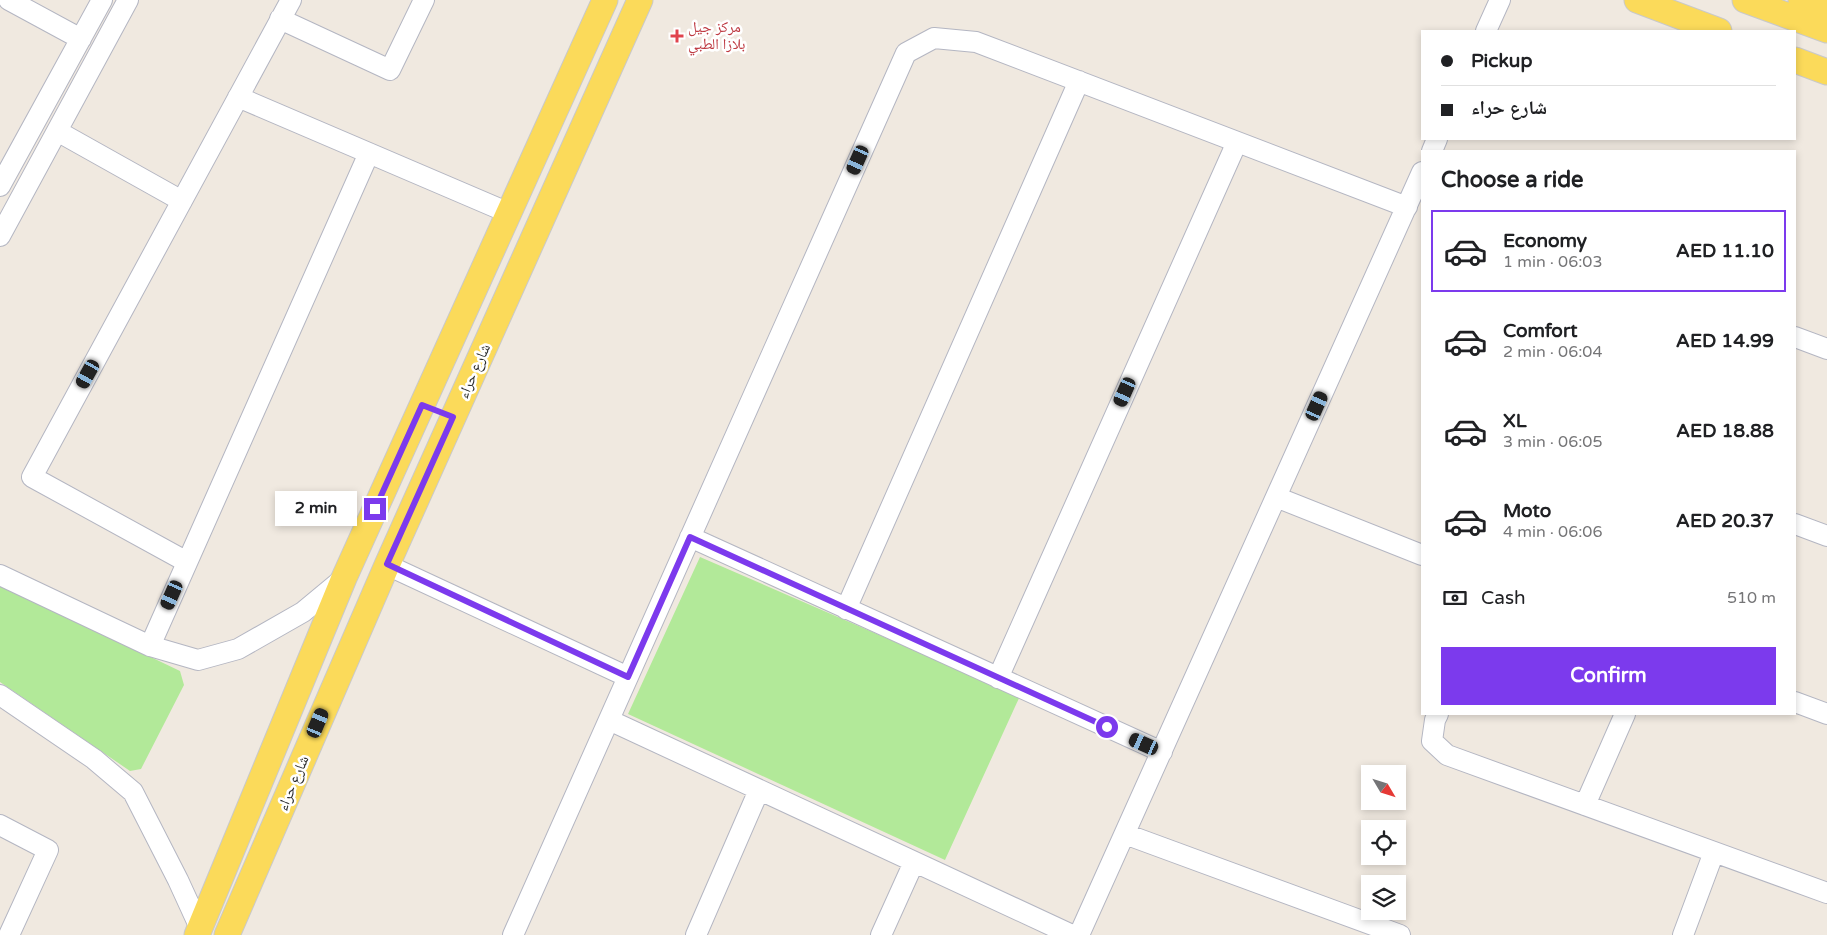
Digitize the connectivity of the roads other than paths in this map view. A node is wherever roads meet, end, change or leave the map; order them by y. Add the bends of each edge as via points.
1 (9, 0) edge
2 (102, 0) edge
3 (128, 0) edge
4 (290, 0) edge
5 (424, 0) edge
6 (605, 0) edge
7 (640, 0) edge
8 (1500, 0) edge
9 (1745, 0) edge
10 (1800, 0) edge
11 (1646, 3) edge
12 (1827, 10) edge
13 (280, 19) junction
14 (1486, 30) edge
15 (1716, 30) edge
16 (1733, 30) edge
17 (1827, 30) edge
18 (81, 38) junction
19 (1796, 49) edge
20 (1827, 58) edge
21 (1796, 60) edge
22 (1827, 72) edge
23 (1079, 82) junction
24 (238, 97) junction
25 (38, 117) junction
26 (58, 130) junction
27 (1237, 142) junction
28 (369, 153) junction
29 (1421, 174) edge
30 (0, 186) edge
31 (182, 201) junction
32 (1407, 207) junction
33 (509, 212) junction
34 (0, 236) edge
35 (1796, 337) edge
36 (1827, 349) edge
37 (422, 405) junction
38 (453, 417) junction
39 (1276, 497) junction
40 (1796, 524) edge
41 (1827, 536) edge
42 (690, 537) junction
43 (1421, 555) edge
44 (188, 562) junction
45 (387, 564) junction
46 (0, 575) edge
47 (344, 578) junction
48 (846, 609) junction
49 (150, 646) junction
50 (628, 677) junction
51 (998, 678) junction
52 (0, 695) edge
53 (1796, 702) edge
54 (1827, 714) edge
55 (1438, 715) edge
56 (1625, 715) edge
57 (609, 720) junction
58 (1162, 752) junction
59 (760, 790) junction
60 (1585, 806) junction
61 (0, 825) edge
62 (1125, 834) junction
63 (1714, 852) junction
64 (914, 862) junction
65 (1827, 893) edge
66 (198, 931) edge
67 (1393, 934) edge
68 (9, 935) edge
69 (227, 935) edge
70 (513, 935) edge
71 (696, 935) edge
72 (881, 935) edge
73 (1072, 935) edge
74 (1080, 935) edge
75 (1683, 935) edge

1 - 18 street
2 - 18 street
3 - 26 street
4 - 13 street
5 - 13 street via 390,70
6 - 33 main road, شارع حراء
7 - 38 main road, شارع حراء
8 - 14 street
9 - 17 main road
10 - 12 main road
11 - 15 main road
11 - 16 main road
13 - 24 street
18 - 25 street
19 - 20 main road
21 - 22 main road
23 - 27 street
23 - 42 street via 976,42 934,38 906,53
23 - 48 street
24 - 28 street
24 - 31 street
25 - 26 street
25 - 30 street
26 - 31 street
26 - 34 street
27 - 32 street
27 - 51 street
28 - 33 street
28 - 44 street
29 - 32 street
31 - 44 street via 32,477
32 - 39 street
33 - 37 main road, شارع حراء
35 - 36 street
37 - 38 main road
37 - 47 main road, شارع حراء
38 - 45 main road, شارع حراء
39 - 43 street
39 - 58 street
40 - 41 street
42 - 48 street
42 - 50 street
44 - 49 street
45 - 50 street
45 - 69 main road, شارع حراء
46 - 49 street
47 - 49 street via 303,612 238,649 198,660
47 - 66 main road, شارع حراء
48 - 51 street
50 - 57 street
51 - 58 street
52 - 66 street via 94,758 133,792 178,880
53 - 54 street
55 - 60 street via 1432,741 1447,755
56 - 60 street
57 - 59 street
57 - 70 street
58 - 62 street
59 - 64 street
59 - 71 street
60 - 63 street
61 - 68 street via 48,850
62 - 67 street
62 - 74 street
63 - 65 street
63 - 75 street
64 - 72 street
64 - 73 street

